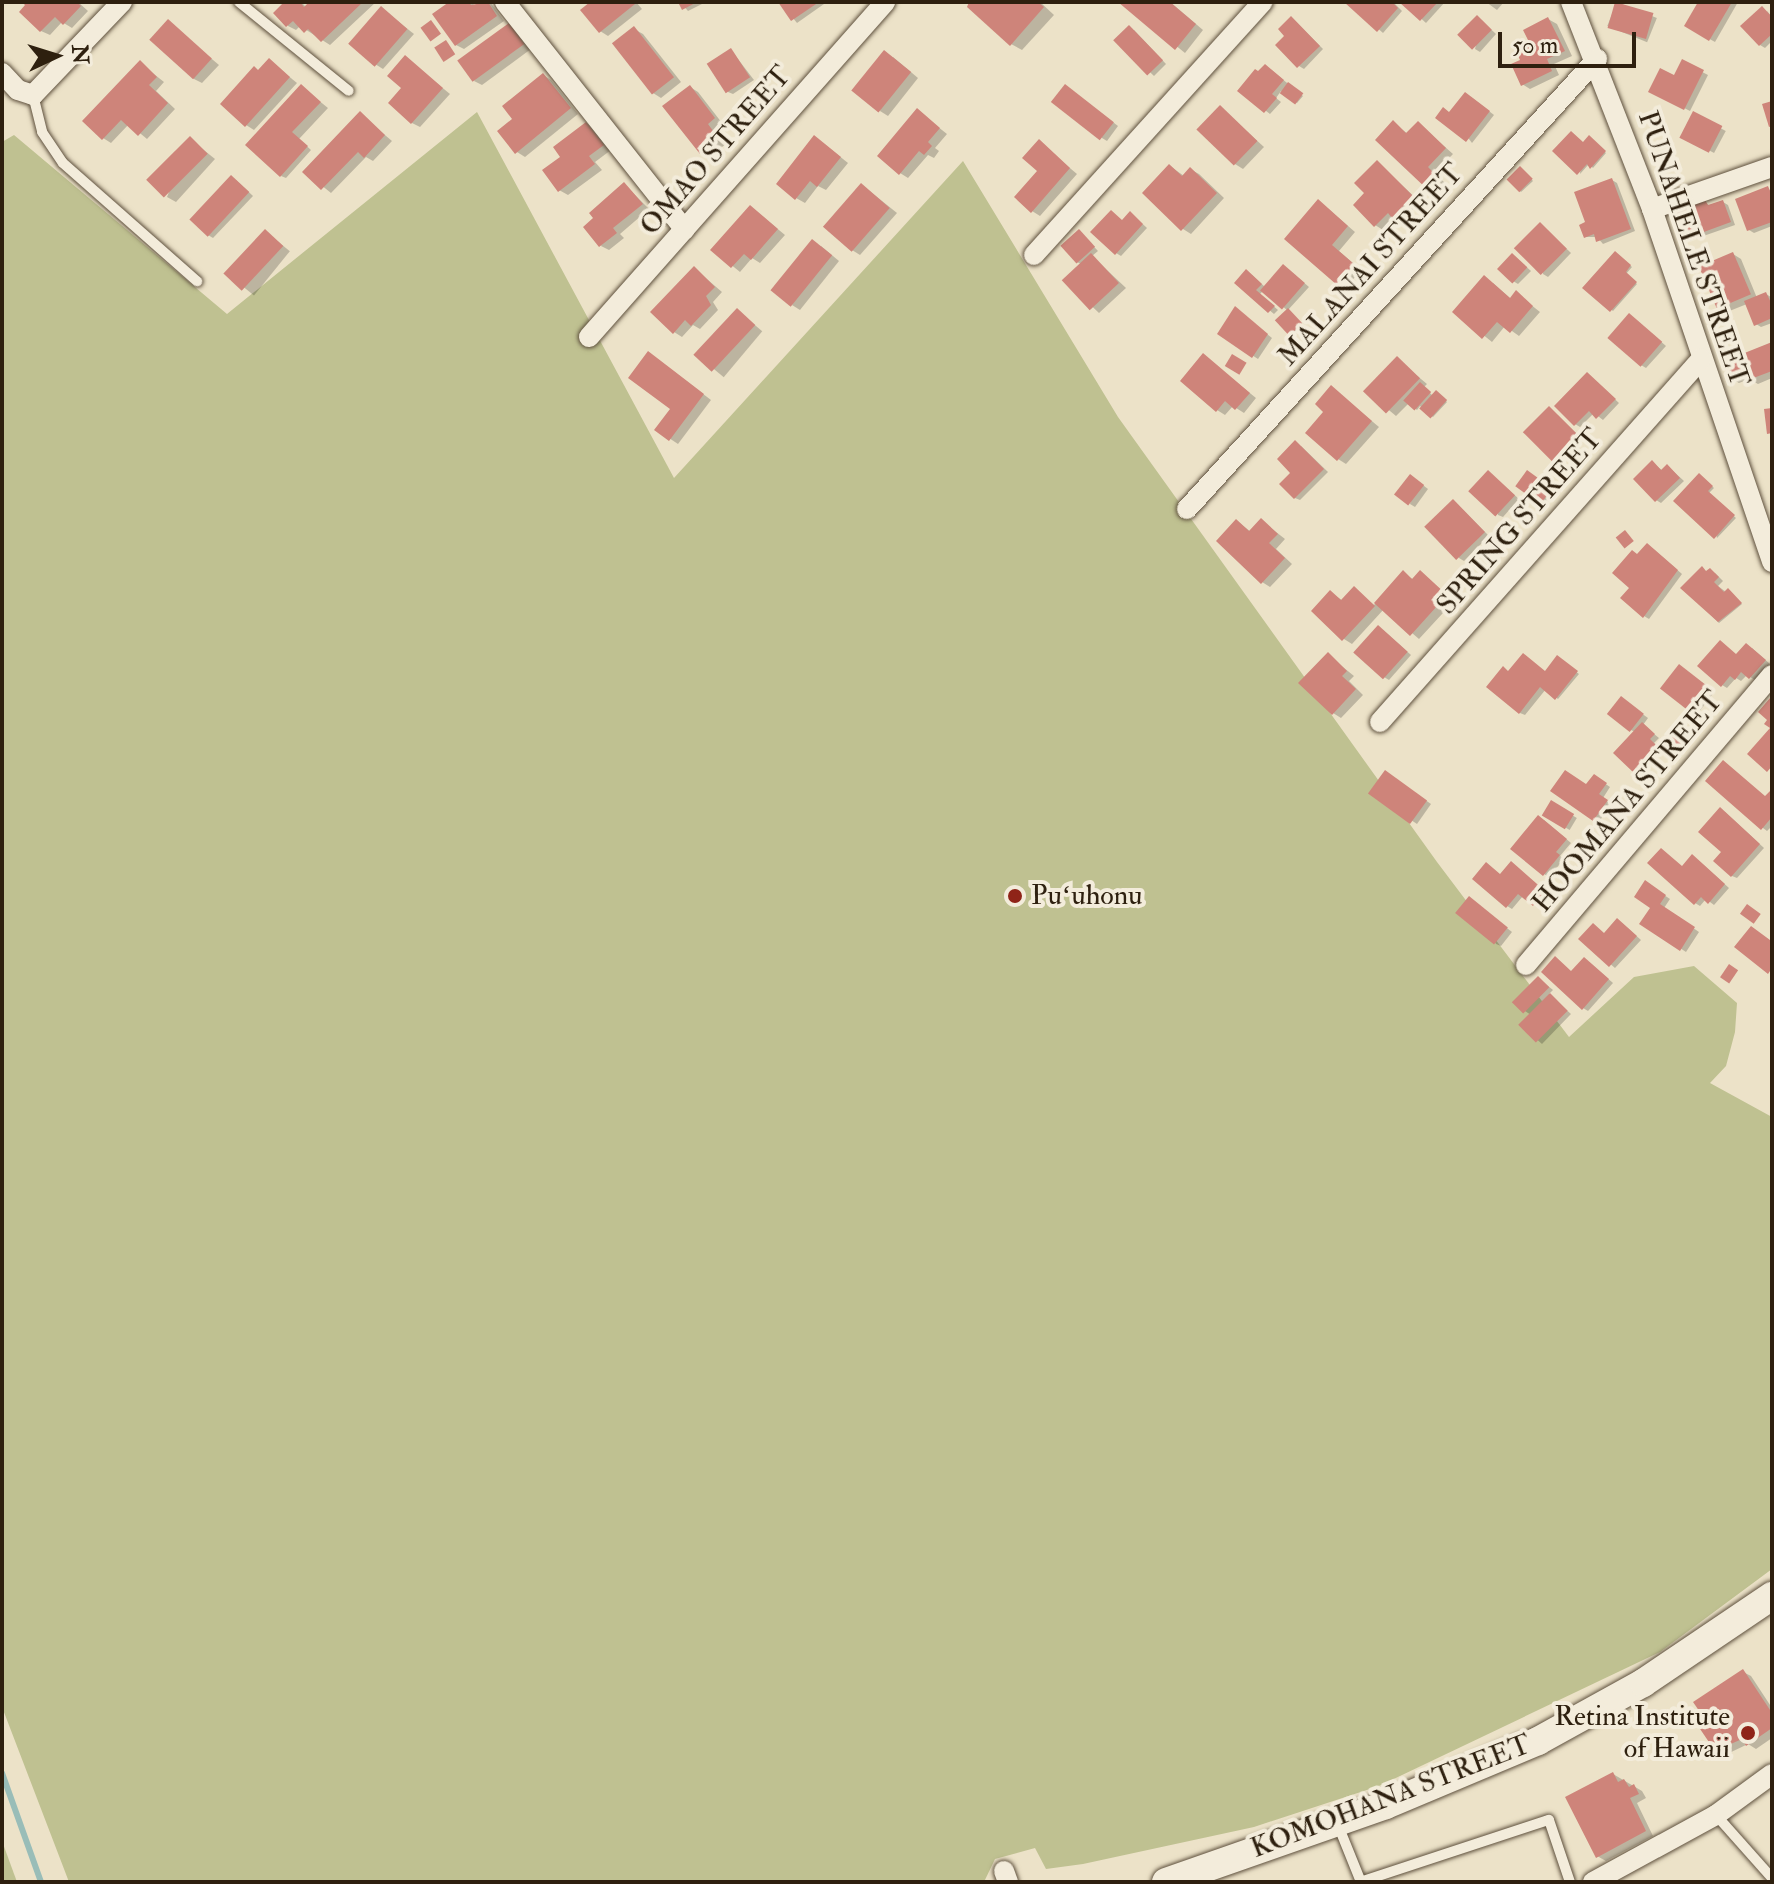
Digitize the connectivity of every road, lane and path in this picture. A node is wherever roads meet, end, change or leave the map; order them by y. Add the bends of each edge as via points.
1 (122, 2) edge
2 (239, 2) edge
3 (505, 2) edge
4 (885, 2) edge
5 (1263, 2) edge
6 (1571, 2) edge
7 (1597, 59) junction
8 (2, 73) edge
9 (349, 91) dead end
10 (33, 95) junction
11 (1772, 167) edge
12 (1652, 209) junction
13 (685, 230) junction
14 (1034, 255) dead end
15 (197, 281) dead end
16 (589, 337) dead end
17 (1701, 359) junction
18 (1187, 509) dead end
19 (1772, 562) edge
20 (1772, 675) edge
21 (1380, 722) dead end
22 (1526, 965) dead end
23 (1772, 1596) edge
24 (1772, 1774) edge
25 (1716, 1815) junction
26 (1337, 1823) junction
27 (1771, 1880) edge
28 (1166, 1882) edge
29 (1361, 1882) edge
30 (1570, 1882) edge
31 (1593, 1882) edge

1 - 10 street
2 - 9 lane
3 - 13 street
4 - 13 street, OMAO STREET
5 - 14 street
6 - 7 street, PUNAHELE STREET
7 - 12 street, PUNAHELE STREET
7 - 18 street, MALANAI STREET
8 - 10 street via 18,90
10 - 15 lane via 42,132 63,163
11 - 12 street
12 - 17 street, PUNAHELE STREET
13 - 16 street, OMAO STREET
17 - 19 street, PUNAHELE STREET
17 - 21 street, SPRING STREET
20 - 22 street, HOOMANA STREET
23 - 26 main road, KOMOHANA STREET via 1643,1683 1538,1741
24 - 25 street
25 - 27 lane
25 - 31 street
26 - 28 main road, KOMOHANA STREET
26 - 29 lane
29 - 30 lane via 1549,1820

